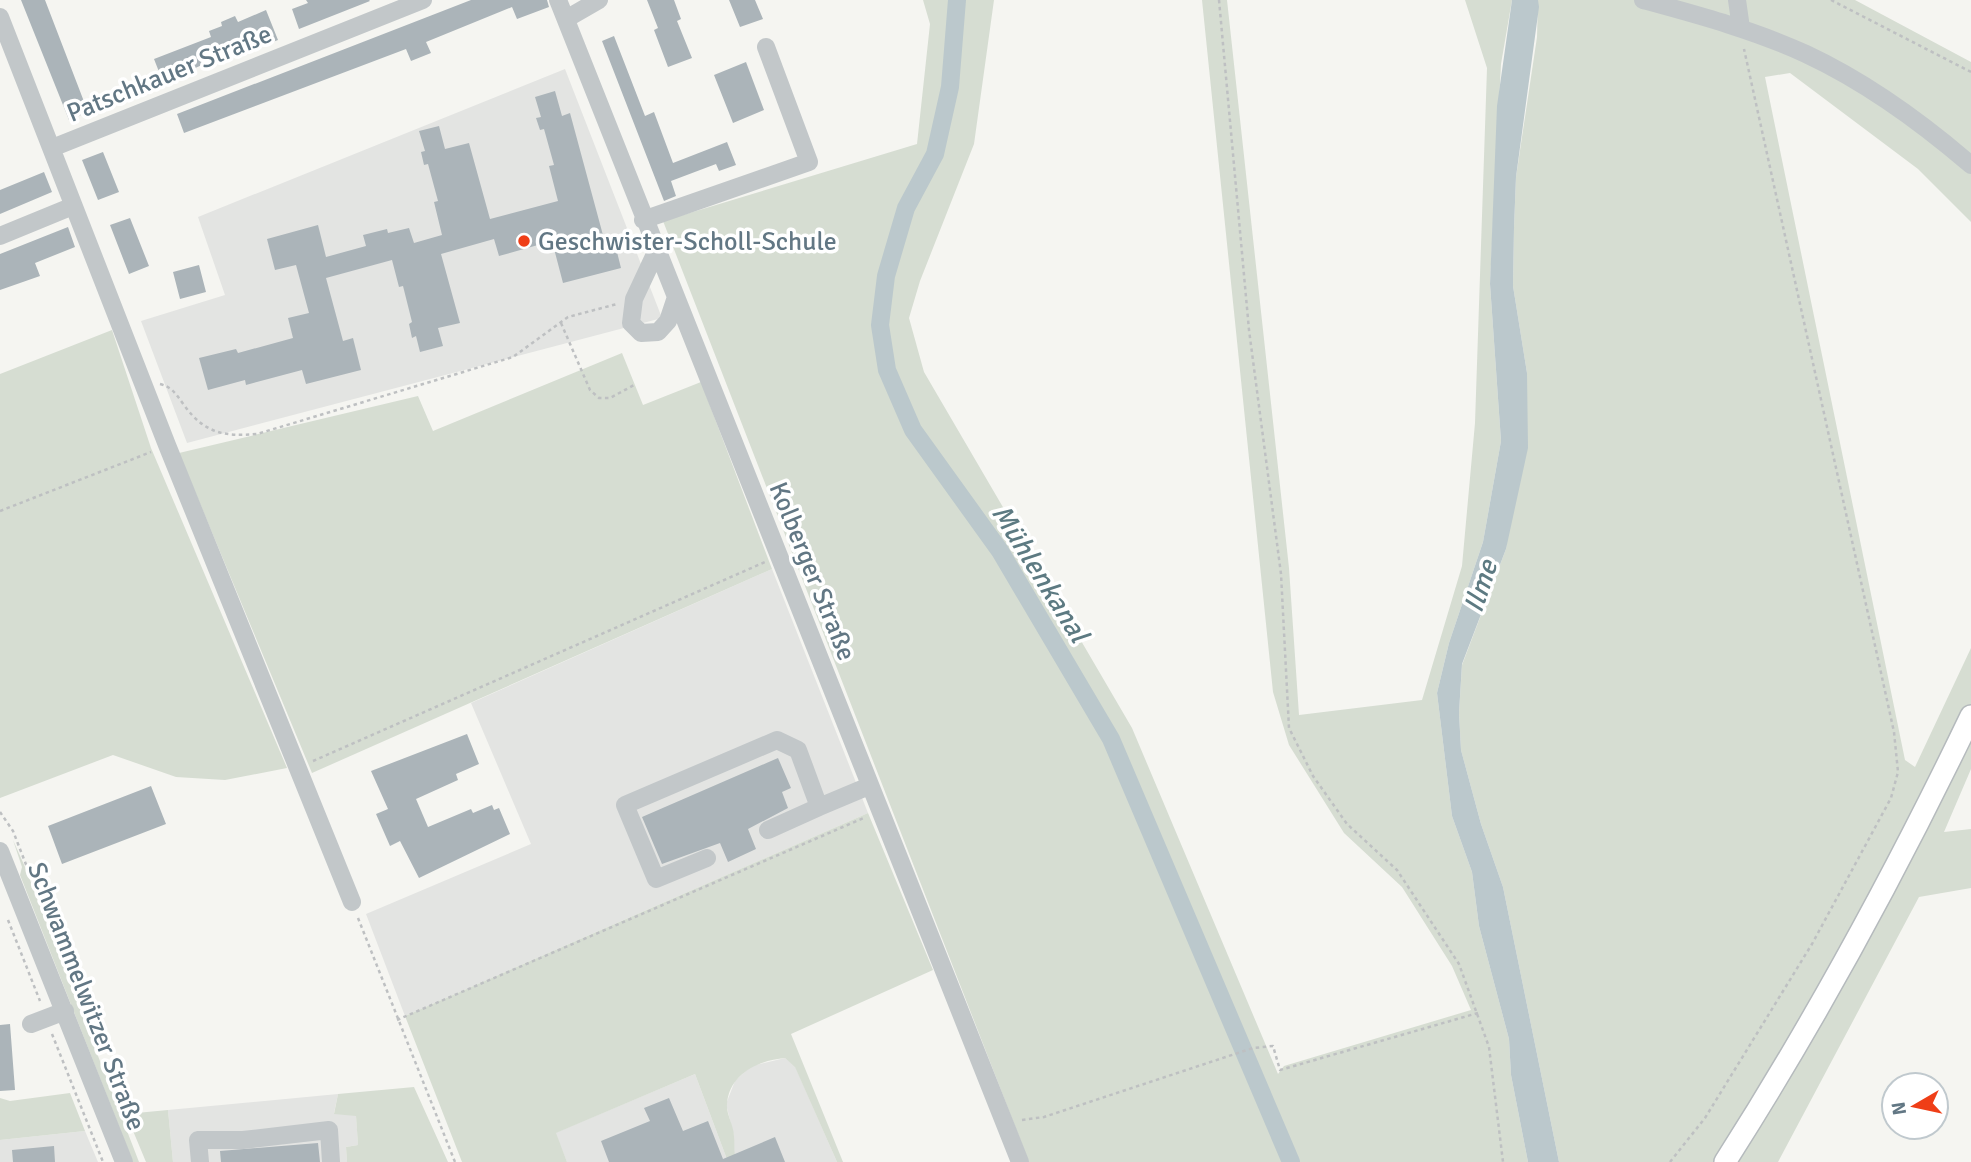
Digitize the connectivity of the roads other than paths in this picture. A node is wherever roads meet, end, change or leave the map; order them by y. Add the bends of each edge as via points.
1 (423, 0) edge
2 (558, 0) edge
3 (598, 0) edge
4 (1643, 0) edge
5 (1737, 0) edge
6 (0, 18) edge
7 (566, 19) junction
8 (1741, 28) junction
9 (766, 47) dead end
10 (52, 148) junction
11 (1971, 165) edge
12 (73, 206) junction
13 (643, 220) junction
14 (0, 236) edge
15 (656, 252) junction
16 (676, 300) junction
17 (1971, 716) edge
18 (869, 786) junction
19 (819, 807) junction
20 (768, 830) dead end
21 (0, 850) edge
22 (708, 858) dead end
23 (352, 902) road end
24 (65, 1011) junction
25 (32, 1024) dead end
26 (124, 1162) edge
27 (200, 1162) edge
28 (331, 1162) edge
29 (1020, 1162) edge
30 (1725, 1162) edge

1 - 10 street, Patschkauer Straße
2 - 7 street, Kolberger Straße
3 - 7 street
4 - 8 street
5 - 8 street
6 - 10 street
7 - 13 street, Kolberger Straße
8 - 11 street via 1807,54 1891,102
9 - 13 street via 809,162
10 - 12 street
12 - 14 street
12 - 23 street
13 - 15 street, Kolberger Straße
15 - 16 street, Kolberger Straße
15 - 16 street via 634,299 631,323 641,333 658,332
16 - 18 street, Kolberger Straße
17 - 30 main road via 1860,936
18 - 19 street
18 - 29 street, Kolberger Straße
19 - 20 street
19 - 22 street via 798,750 777,740 625,806 656,879
21 - 24 street, Schwammelwitzer Straße
24 - 25 street
24 - 26 street, Schwammelwitzer Straße
27 - 28 street via 198,1140 329,1130

